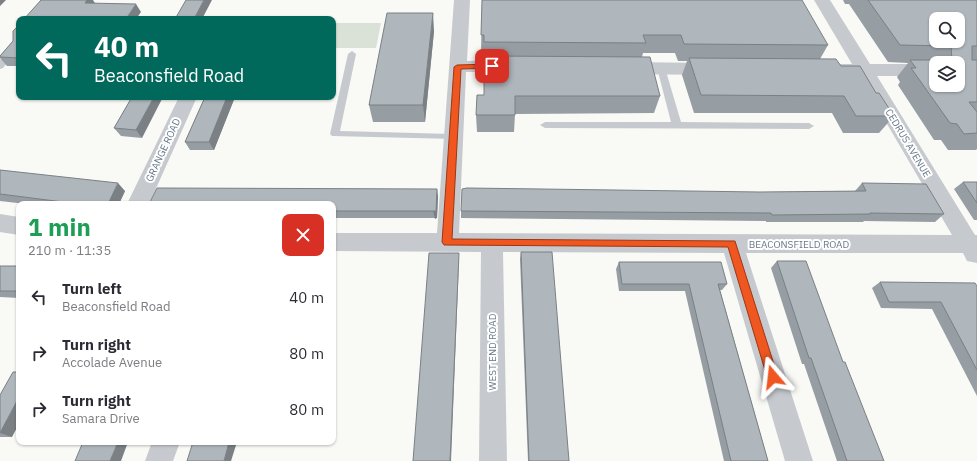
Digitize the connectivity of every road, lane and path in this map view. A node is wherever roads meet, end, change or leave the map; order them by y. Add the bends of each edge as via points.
1 (822, 0) edge
2 (456, 7) edge
3 (16, 47) edge
4 (352, 54) dead end
5 (0, 66) edge
6 (532, 66) edge
7 (457, 67) junction
8 (604, 67) edge
9 (661, 68) junction
10 (732, 69) edge
11 (818, 70) edge
12 (929, 70) edge
13 (865, 71) junction
14 (187, 100) edge
15 (546, 125) dead end
16 (677, 126) junction
17 (809, 126) dead end
18 (452, 137) junction
19 (139, 201) edge
20 (336, 242) edge
21 (447, 242) junction
22 (492, 242) junction
23 (732, 243) junction
24 (974, 248) edge
25 (165, 445) edge
26 (159, 461) edge
27 (493, 461) edge
28 (798, 461) edge

1 - 13 street, CEDRUS AVENUE
2 - 7 street
3 - 5 lane
4 - 18 lane via 335,134
6 - 7 street
7 - 18 street
8 - 9 street
9 - 10 street
9 - 16 lane
11 - 13 street
12 - 13 street
13 - 24 street, CEDRUS AVENUE
14 - 19 street, GRANGE ROAD
15 - 16 lane
16 - 17 lane
18 - 21 street
20 - 21 street, BEACONSFIELD ROAD
21 - 22 street, BEACONSFIELD ROAD
22 - 23 street, BEACONSFIELD ROAD
22 - 27 street, WEST END ROAD
23 - 24 street, BEACONSFIELD ROAD
23 - 28 street
25 - 26 street

